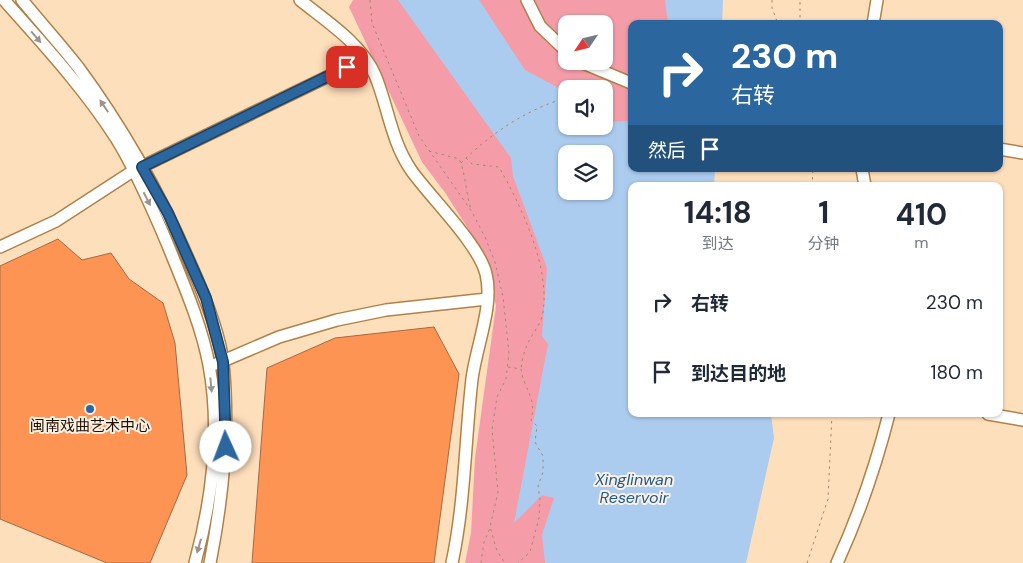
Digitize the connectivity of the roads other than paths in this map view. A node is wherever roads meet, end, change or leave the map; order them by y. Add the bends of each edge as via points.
1 (4, 0) edge
2 (22, 0) edge
3 (300, 0) edge
4 (527, 0) edge
5 (877, 0) edge
6 (874, 20) edge
7 (558, 43) edge
8 (364, 59) junction
9 (600, 70) edge
10 (628, 82) edge
11 (1003, 150) edge
12 (1023, 153) edge
13 (137, 169) junction
14 (0, 247) edge
15 (487, 299) junction
16 (223, 362) junction
17 (209, 365) junction
18 (888, 417) edge
19 (1003, 417) edge
20 (1023, 420) edge
21 (195, 563) edge
22 (210, 563) edge
23 (452, 563) edge
24 (837, 563) edge

1 -> 13 street via 66,71
13 -> 2 street via 123,133 77,66
3 - 8 street via 344,35
4 - 7 street via 540,26
5 - 6 street
8 - 13 street
8 - 15 street via 374,74 390,128 410,169 476,253 486,274
9 - 10 street
11 - 12 street
13 - 14 street via 56,221
13 - 16 street via 168,213 206,298
13 -> 17 street via 193,306
15 - 16 street via 386,310 337,320 278,337
15 - 23 street via 472,377 458,532
16 - 17 street
16 - 22 street via 226,447 219,518
17 -> 21 street via 215,445 203,533
18 - 24 street via 875,466
19 - 20 street

